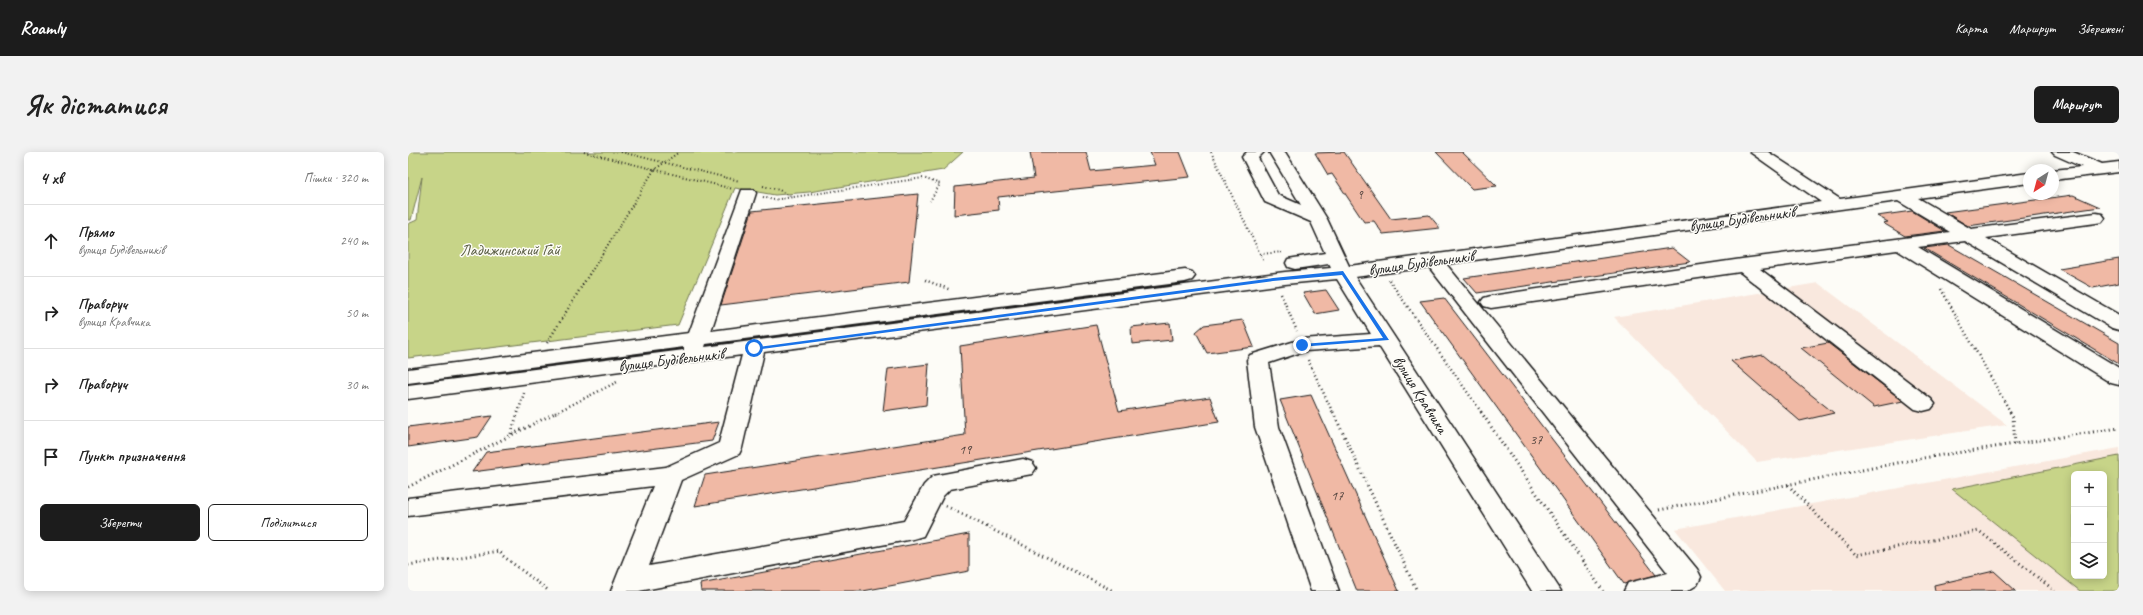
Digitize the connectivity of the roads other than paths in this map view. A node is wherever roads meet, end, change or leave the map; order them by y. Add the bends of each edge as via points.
1 (1256, 152) edge
2 (1277, 152) edge
3 (1758, 152) edge
4 (2060, 152) edge
5 (2119, 167) edge
6 (2101, 169) junction
7 (2059, 174) edge
8 (2023, 179) edge
9 (751, 189) road end
10 (1900, 195) junction
11 (1837, 205) junction
12 (2096, 218) dead end
13 (1318, 219) junction
14 (1965, 235) junction
15 (1900, 244) junction
16 (1434, 260) junction
17 (1340, 265) junction
18 (1742, 266) junction
19 (1491, 302) dead end
20 (922, 318) junction
21 (2119, 324) edge
22 (1387, 339) junction
23 (695, 347) junction
24 (754, 348) junction
25 (408, 376) edge
26 (2119, 378) edge
27 (408, 392) edge
28 (1923, 404) dead end
29 (1023, 468) dead end
30 (670, 475) junction
31 (408, 507) edge
32 (626, 586) edge
33 (1325, 591) edge
34 (1547, 591) edge
35 (1638, 591) edge

1 - 13 street via 1250,158 1271,198
2 - 13 street, вулиця Кравчика
3 - 11 street
4 - 6 street
5 - 6 street
6 - 7 street
8 - 10 street, вулиця Будівельників
9 - 23 street
10 - 11 street, вулиця Будівельників
10 - 14 street
11 - 16 street, вулиця Будівельників
12 - 14 street
13 - 17 street, вулиця Кравчика
14 - 15 street
14 - 21 street
15 - 18 street
15 - 26 street
16 - 17 street, вулиця Будівельників
16 - 35 street via 1687,577 1680,582
17 - 20 street, вулиця Будівельників via 1279,279
17 - 22 street, вулиця Кравчика
18 - 19 street
18 - 28 street
20 - 23 street
20 - 24 street, вулиця Будівельників
22 - 33 street via 1302,345 1258,360 1267,427
22 - 34 street, вулиця Кравчика
23 - 24 street, вулиця Будівельників
23 - 25 street
23 - 27 street, вулиця Будівельників
24 - 30 street via 730,448
29 - 32 street via 942,482 930,497 913,529
30 - 31 street
30 - 32 street

